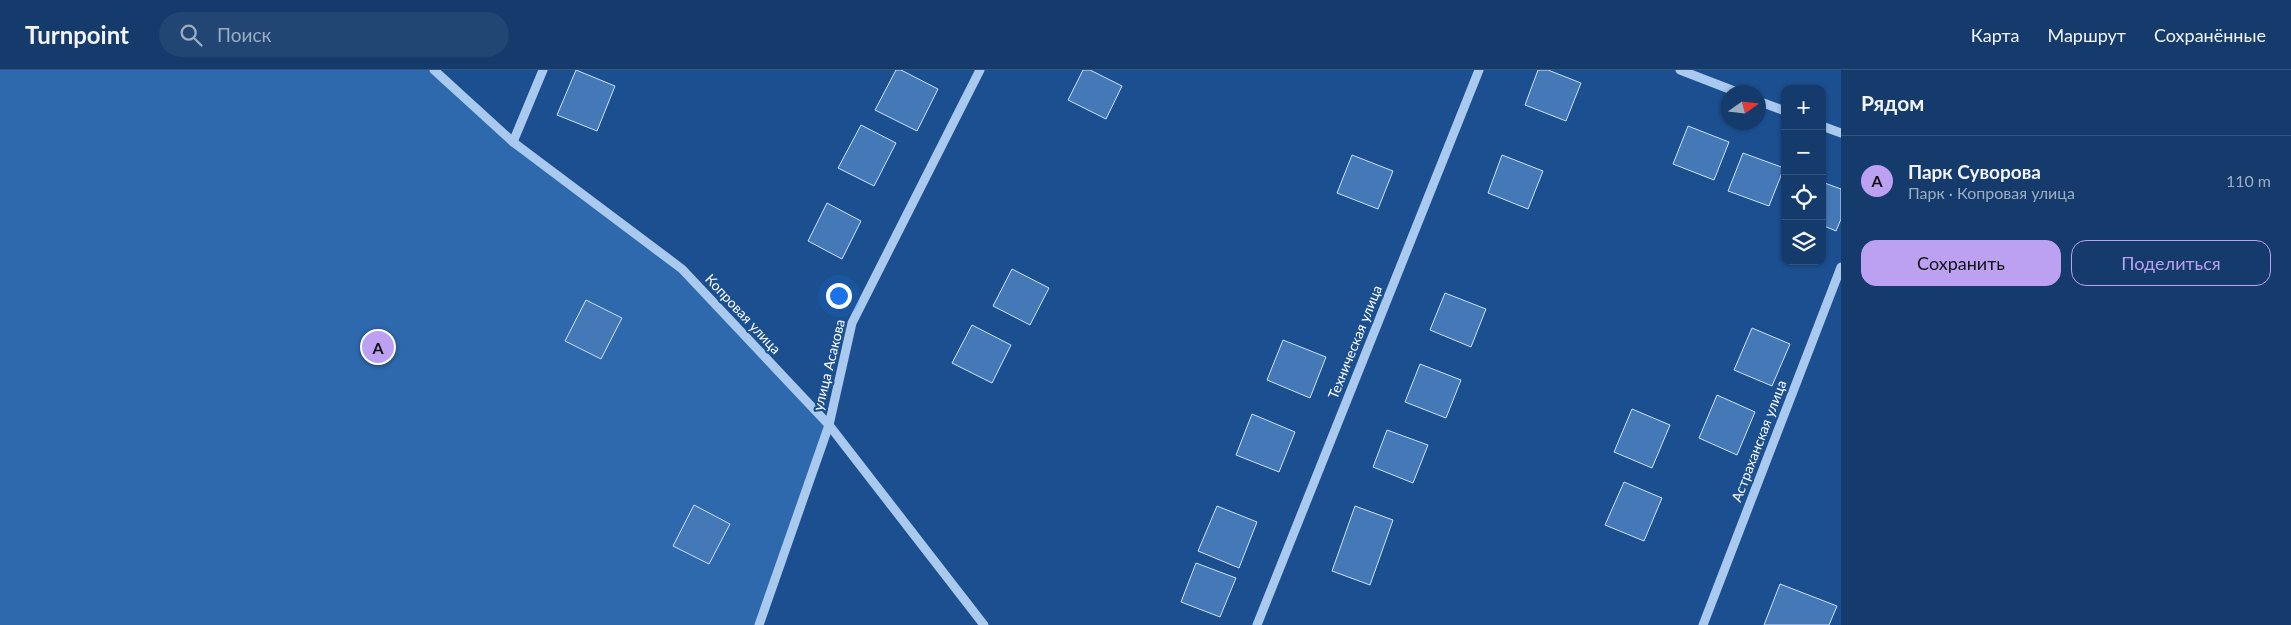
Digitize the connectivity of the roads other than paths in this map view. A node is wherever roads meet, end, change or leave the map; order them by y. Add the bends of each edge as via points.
1 (434, 70) edge
2 (543, 70) edge
3 (980, 70) edge
4 (1479, 70) edge
5 (1680, 70) edge
6 (1721, 86) edge
7 (1766, 104) edge
8 (1781, 110) edge
9 (1826, 128) edge
10 (1841, 134) edge
11 (513, 142) junction
12 (1841, 267) edge
13 (829, 425) junction
14 (759, 625) edge
15 (984, 625) edge
16 (1257, 625) edge
17 (1703, 625) edge

1 - 11 street, Копровая улица
2 - 11 street
3 - 13 street, улица Асакова via 852,323
4 - 16 street, Техническая улица
5 - 6 street
7 - 8 street
9 - 10 street
11 - 13 street, Копровая улица via 682,269
12 - 17 street, Астраханская улица
13 - 14 street, улица Асакова
13 - 15 street, Копровая улица

